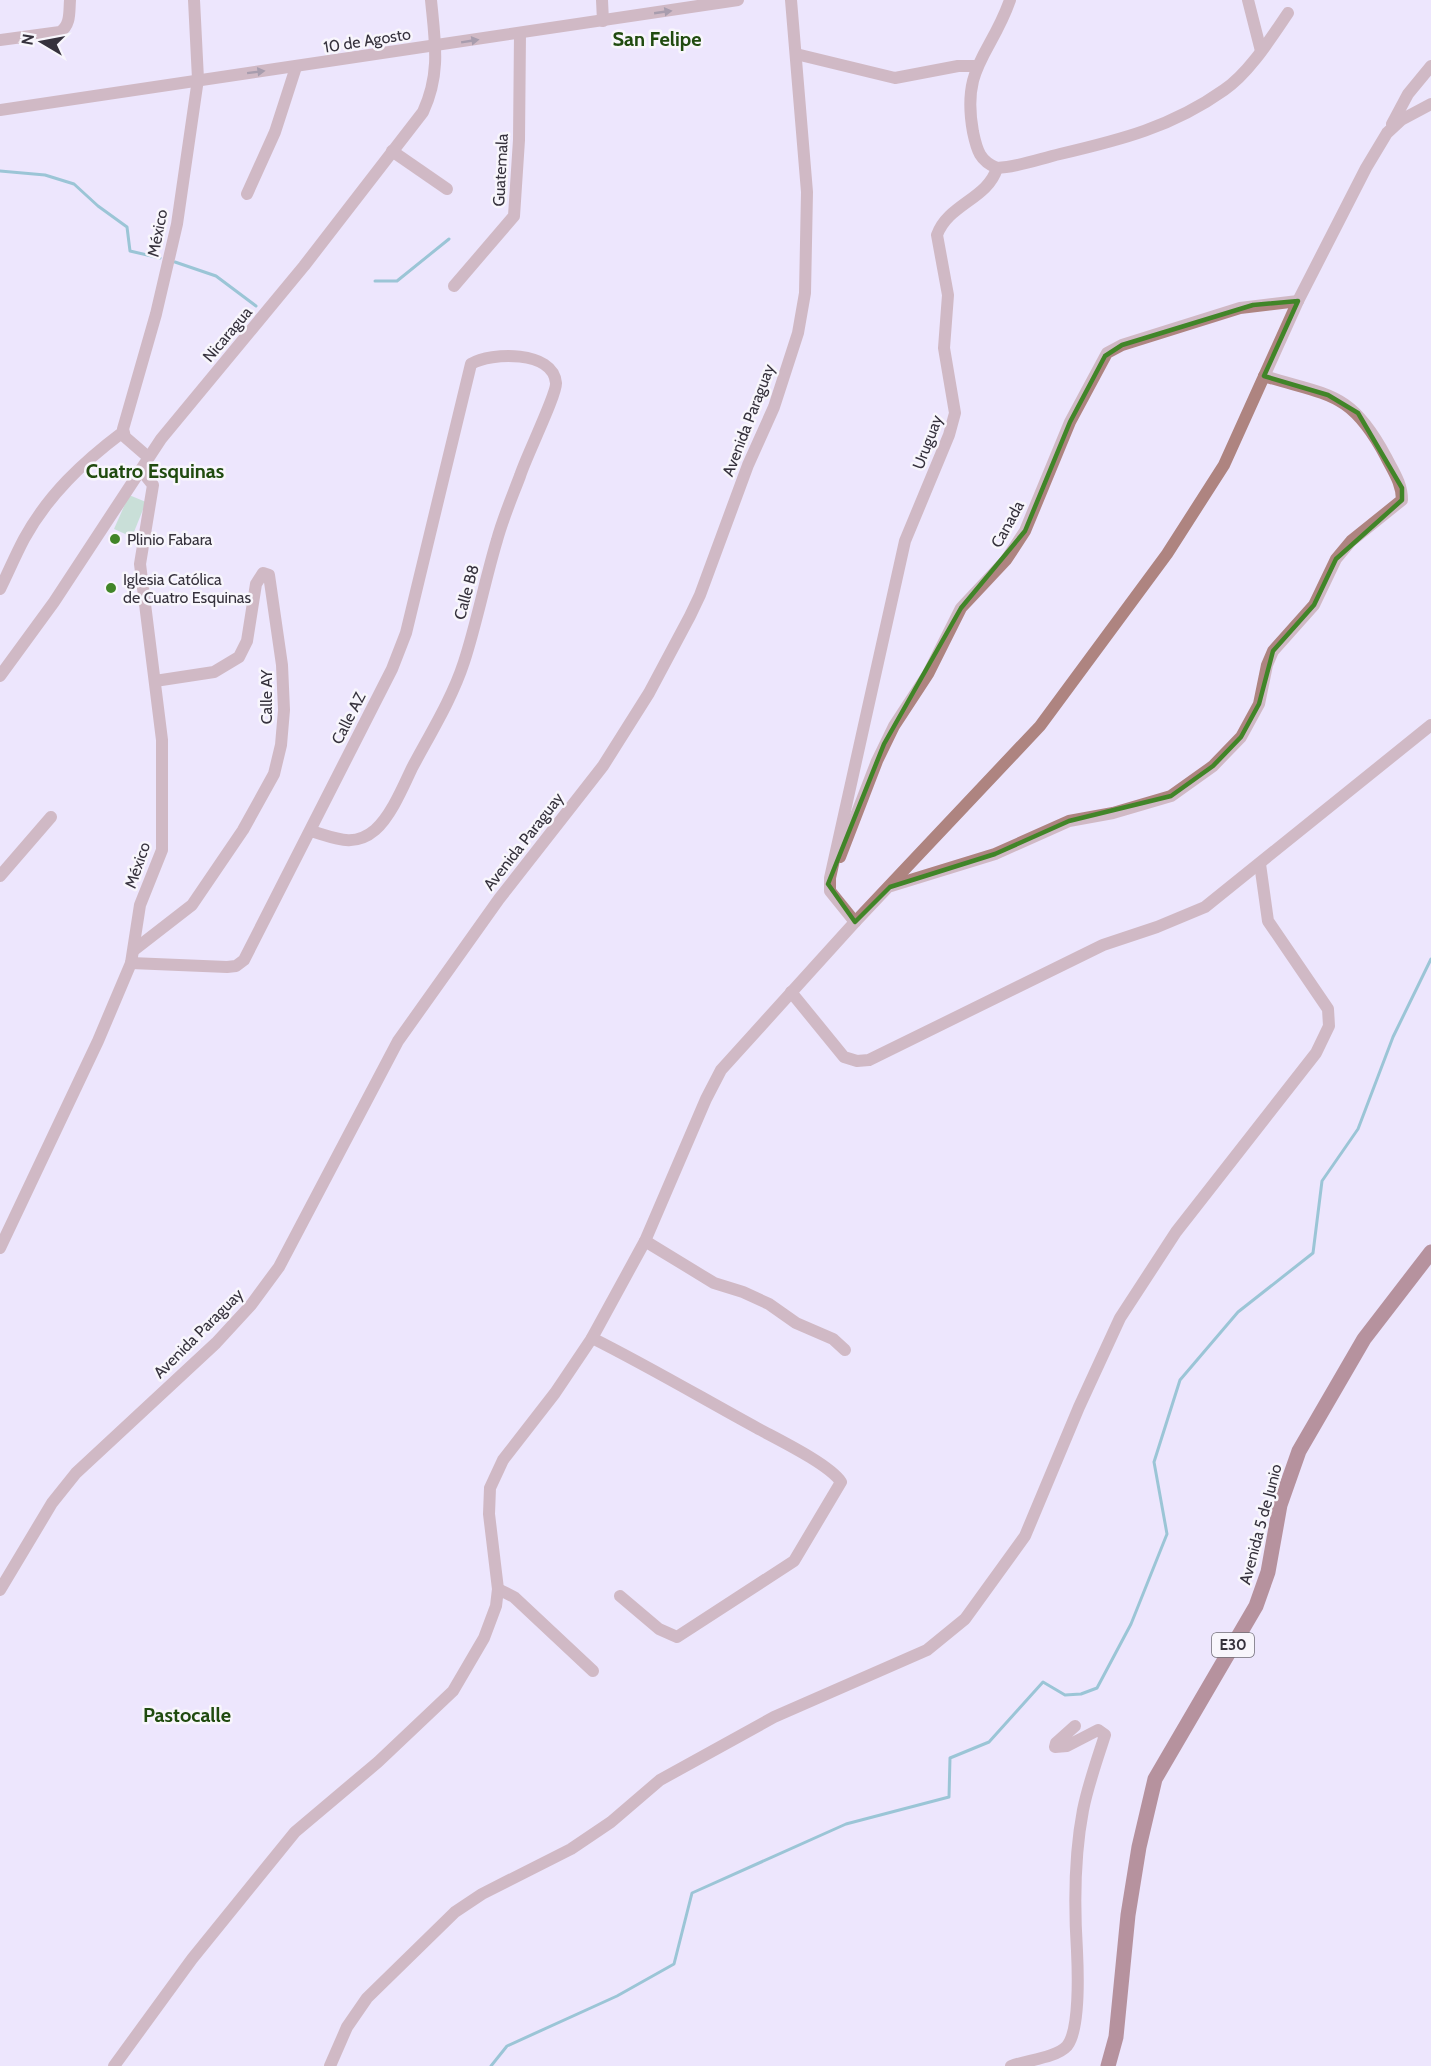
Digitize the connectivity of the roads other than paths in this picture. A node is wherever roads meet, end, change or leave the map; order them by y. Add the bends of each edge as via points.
1 (70, 0) edge
2 (194, 0) edge
3 (431, 0) edge
4 (602, 0) edge
5 (738, 0) edge
6 (791, 0) edge
7 (1010, 0) edge
8 (1248, 0) edge
9 (1288, 14) dead end
10 (603, 21) junction
11 (520, 33) junction
12 (0, 40) edge
13 (436, 46) junction
14 (1261, 51) junction
15 (795, 54) junction
16 (976, 66) junction
17 (1431, 66) edge
18 (296, 67) junction
19 (198, 80) junction
20 (1431, 104) edge
21 (0, 110) edge
22 (1387, 133) junction
23 (392, 151) junction
24 (997, 168) junction
25 (447, 189) dead end
26 (247, 194) dead end
27 (454, 286) dead end
28 (1298, 301) junction
29 (471, 364) joint
30 (1264, 376) junction
31 (123, 432) junction
32 (148, 457) junction
33 (141, 470) junction
34 (0, 589) edge
35 (0, 676) edge
36 (155, 681) junction
37 (1431, 725) edge
38 (51, 817) dead end
39 (311, 831) junction
40 (1260, 864) junction
41 (0, 876) edge
42 (830, 878) junction
43 (890, 887) junction
44 (855, 922) junction
45 (134, 950) junction
46 (131, 963) junction
47 (791, 992) junction
48 (645, 1241) junction
49 (0, 1248) edge
50 (1431, 1251) edge
51 (592, 1338) junction
52 (845, 1350) dead end
53 (498, 1589) junction
54 (0, 1590) edge
55 (620, 1596) dead end
56 (593, 1671) dead end
57 (1075, 1726) dead end
58 (114, 2066) edge
59 (330, 2066) edge
60 (1011, 2066) edge
61 (1108, 2066) edge

1 - 12 street via 68,21 60,32
2 - 19 street, México
3 - 13 street, Nicaragua
4 - 10 street
10 -> 5 street, 10 de Agosto
6 - 15 street, Avenida Paraguay
7 - 16 street
8 - 14 street
9 - 14 street
10 - 11 street, 10 de Agosto
13 -> 11 street, 10 de Agosto
11 - 27 street, Guatemala via 514,216
13 - 18 street, 10 de Agosto
13 - 23 street, Nicaragua via 432,92 423,112
14 - 24 street via 1226,89 1154,130
15 - 16 street via 895,78
15 - 54 street, Avenida Paraguay via 807,192 805,293 798,333 774,407 690,616 649,693 603,766 500,898 398,1041 279,1267 216,1343 76,1473 52,1503
16 - 24 street via 969,108 977,151 985,163
17 - 22 street via 1408,94
19 -> 18 street, 10 de Agosto
18 - 26 street via 275,132
19 - 21 street, 10 de Agosto
19 - 31 street, México via 172,248
20 - 22 street via 1401,120
22 - 28 street
23 - 25 street
23 - 32 street, Nicaragua
24 - 42 street, Uruguay via 989,186 959,206 937,235 948,295 944,348 956,413 905,542
28 - 30 street
28 - 42 street, Canada via 1240,308 1107,353 1071,422 1025,531 1006,560 962,608 928,674 884,744
29 - 39 street, Calle AZ via 406,633
29 - 39 street, Calle B8 via 496,356 526,358 551,371 556,381 498,536 464,663 381,824 359,840 351,841
30 - 43 street via 1224,465 1167,554 1040,726
30 - 43 street via 1328,395 1358,413 1371,429 1402,488 1402,500 1351,541 1336,559 1314,606 1273,651 1259,705 1241,737 1213,766 1171,796 1069,821 996,854
31 - 32 street
31 - 34 street via 83,463 44,507
32 - 33 street, Nicaragua
33 - 35 street, Nicaragua
33 - 36 street, México via 153,485 140,564
36 - 45 street, México via 162,740 162,850 140,905
36 - 45 street, Calle AY via 214,672 239,657 247,641 256,584 263,573 269,575 284,710 274,774 243,830 192,906
37 - 40 street
38 - 41 street
39 - 46 street, Calle AZ via 244,960 236,966
40 - 47 street via 1205,907 1103,945 868,1060 843,1057
40 - 59 street via 1269,921 1319,993 1328,1009 1329,1026 1316,1053 1176,1232 1120,1318 1025,1536 965,1619 927,1650 774,1717 660,1780 611,1822 571,1849 454,1912 367,1998 347,2027
42 - 44 street via 830,891
43 - 44 street
44 - 47 street
45 - 46 street, México
46 - 49 street, México
47 - 48 street via 722,1070
48 - 51 street
48 - 52 street via 714,1283 769,1304 796,1323 833,1339
50 - 61 main road, Avenida 5 de Junio / E30 via 1364,1339 1299,1451 1280,1505 1268,1572 1256,1606 1155,1779 1139,1847 1116,2037
51 - 53 street via 503,1460 490,1488 489,1514
51 - 55 street via 805,1455 841,1482 794,1561 677,1637 659,1629
53 - 56 street via 513,1597
53 - 58 street via 484,1638 453,1691 378,1762 295,1832 192,1959
57 - 60 street via 1055,1747 1067,1746 1098,1730 1105,1735 1083,1808 1077,1849 1074,1898 1078,1987 1072,2034 1060,2052

